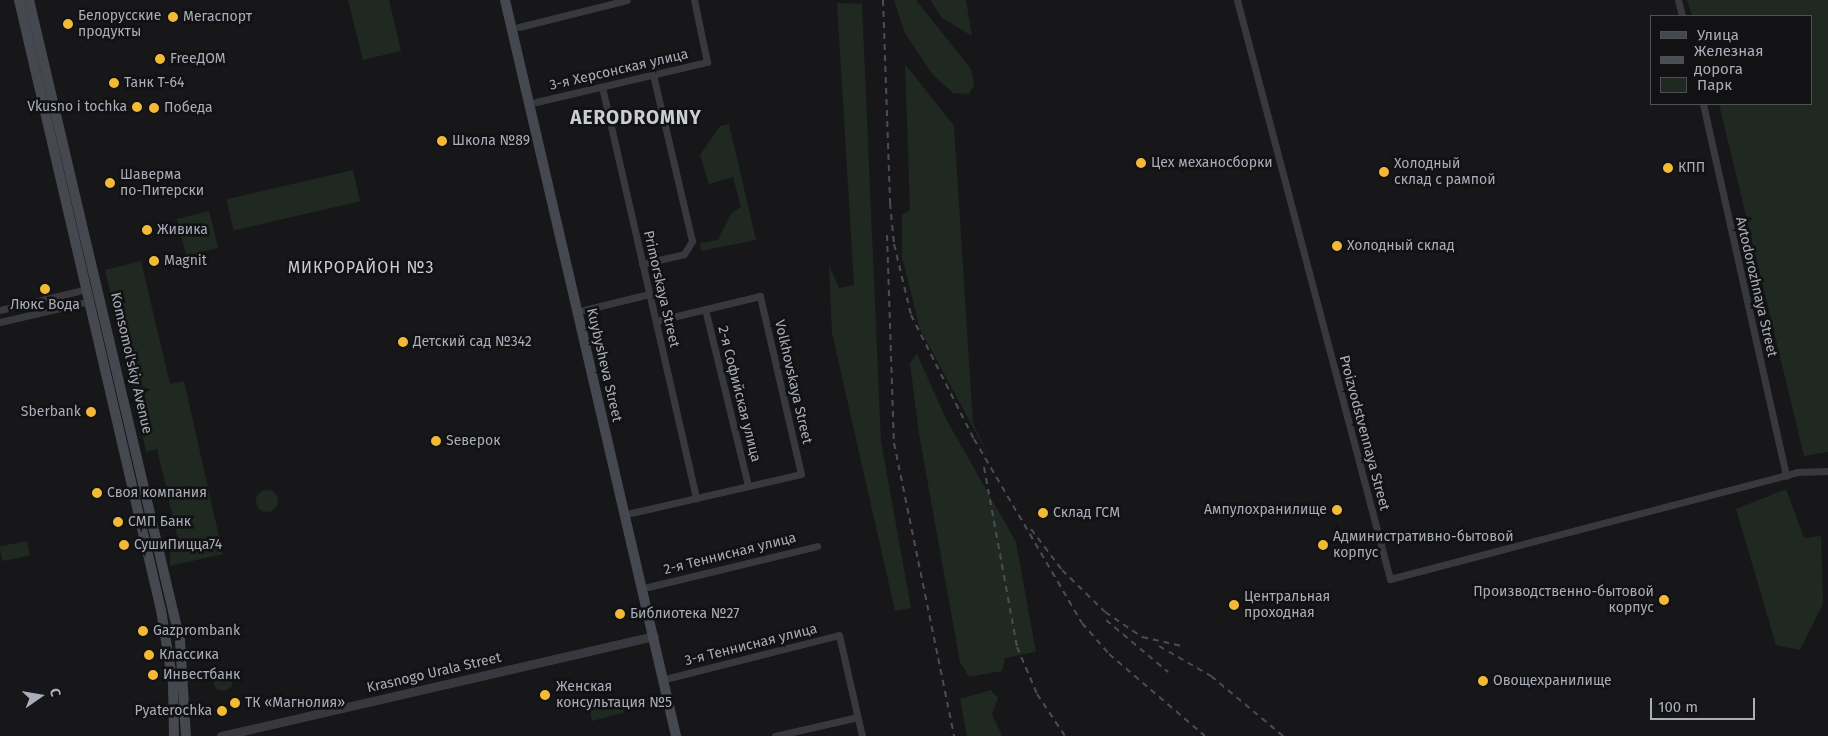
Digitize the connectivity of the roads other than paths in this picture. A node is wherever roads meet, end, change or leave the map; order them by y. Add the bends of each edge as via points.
1 (18, 0) edge
2 (29, 0) edge
3 (505, 0) edge
4 (512, 0) edge
5 (627, 0) edge
6 (694, 0) edge
7 (1237, 0) edge
8 (1678, 0) edge
9 (1682, 15) edge
10 (515, 28) junction
11 (654, 75) junction
12 (602, 86) junction
13 (533, 102) junction
14 (1703, 105) edge
15 (75, 240) junction
16 (91, 260) junction
17 (642, 264) junction
18 (87, 289) junction
19 (100, 292) junction
20 (649, 294) junction
21 (90, 301) junction
22 (705, 309) junction
23 (2, 310) edge
24 (581, 310) junction
25 (656, 321) junction
26 (3, 322) edge
27 (1828, 471) edge
28 (1786, 476) junction
29 (748, 486) junction
30 (696, 498) junction
31 (628, 513) junction
32 (817, 546) dead end
33 (648, 587) junction
34 (657, 636) junction
35 (669, 678) junction
36 (858, 717) junction
37 (804, 732) edge
38 (174, 736) edge
39 (186, 736) edge
40 (221, 736) edge
41 (676, 736) edge
42 (682, 736) edge
43 (775, 736) edge
44 (862, 736) edge

1 - 15 main road, Komsomol'skiy Avenue
2 - 16 main road, Komsomol'skiy Avenue
3 - 10 main road, Kuybysheva Street
4 - 10 main road, Kuybysheva Street
5 - 10 street
6 - 11 street, 3-я Херсонская улица via 707,62
7 - 28 street, Proizvodstvennaya Street via 1390,580
8 - 9 street
10 - 13 main road, Kuybysheva Street
11 - 12 street, 3-я Херсонская улица
11 - 17 street via 692,241 684,254
12 - 13 street, 3-я Херсонская улица
12 - 17 street, Primorskaya Street
13 - 24 main road, Kuybysheva Street
14 - 28 street, Avtodorozhnaya Street
15 - 16 main road via 86,266
15 - 18 main road, Komsomol'skiy Avenue
16 - 19 main road, Komsomol'skiy Avenue
17 - 20 street, Primorskaya Street
18 - 19 street
18 - 21 main road, Komsomol'skiy Avenue
18 - 23 street
19 - 21 street
19 - 39 main road, Komsomol'skiy Avenue via 180,641
20 - 24 street
20 - 25 street, Primorskaya Street
21 - 26 street
21 - 38 main road, Komsomol'skiy Avenue via 168,646
22 - 25 street
22 - 29 street, 2-я Софийская улица
22 - 29 street, Volkhovskaya Street via 760,296 801,474
23 - 26 street
24 - 31 main road, Kuybysheva Street
25 - 30 street, Primorskaya Street
27 - 28 street, Proizvodstvennaya Street
29 - 30 street
30 - 31 street
31 - 33 main road, Kuybysheva Street
31 - 34 main road, Kuybysheva Street
32 - 33 street, 2-я Теннисная улица
33 - 34 main road, Kuybysheva Street
34 - 35 main road, Kuybysheva Street
34 - 40 street, Krasnogo Urala Street
34 - 41 main road, Kuybysheva Street
35 - 36 street, 3-я Теннисная улица via 839,635
35 - 42 main road, Kuybysheva Street
36 - 37 street
36 - 44 street
37 - 43 street

